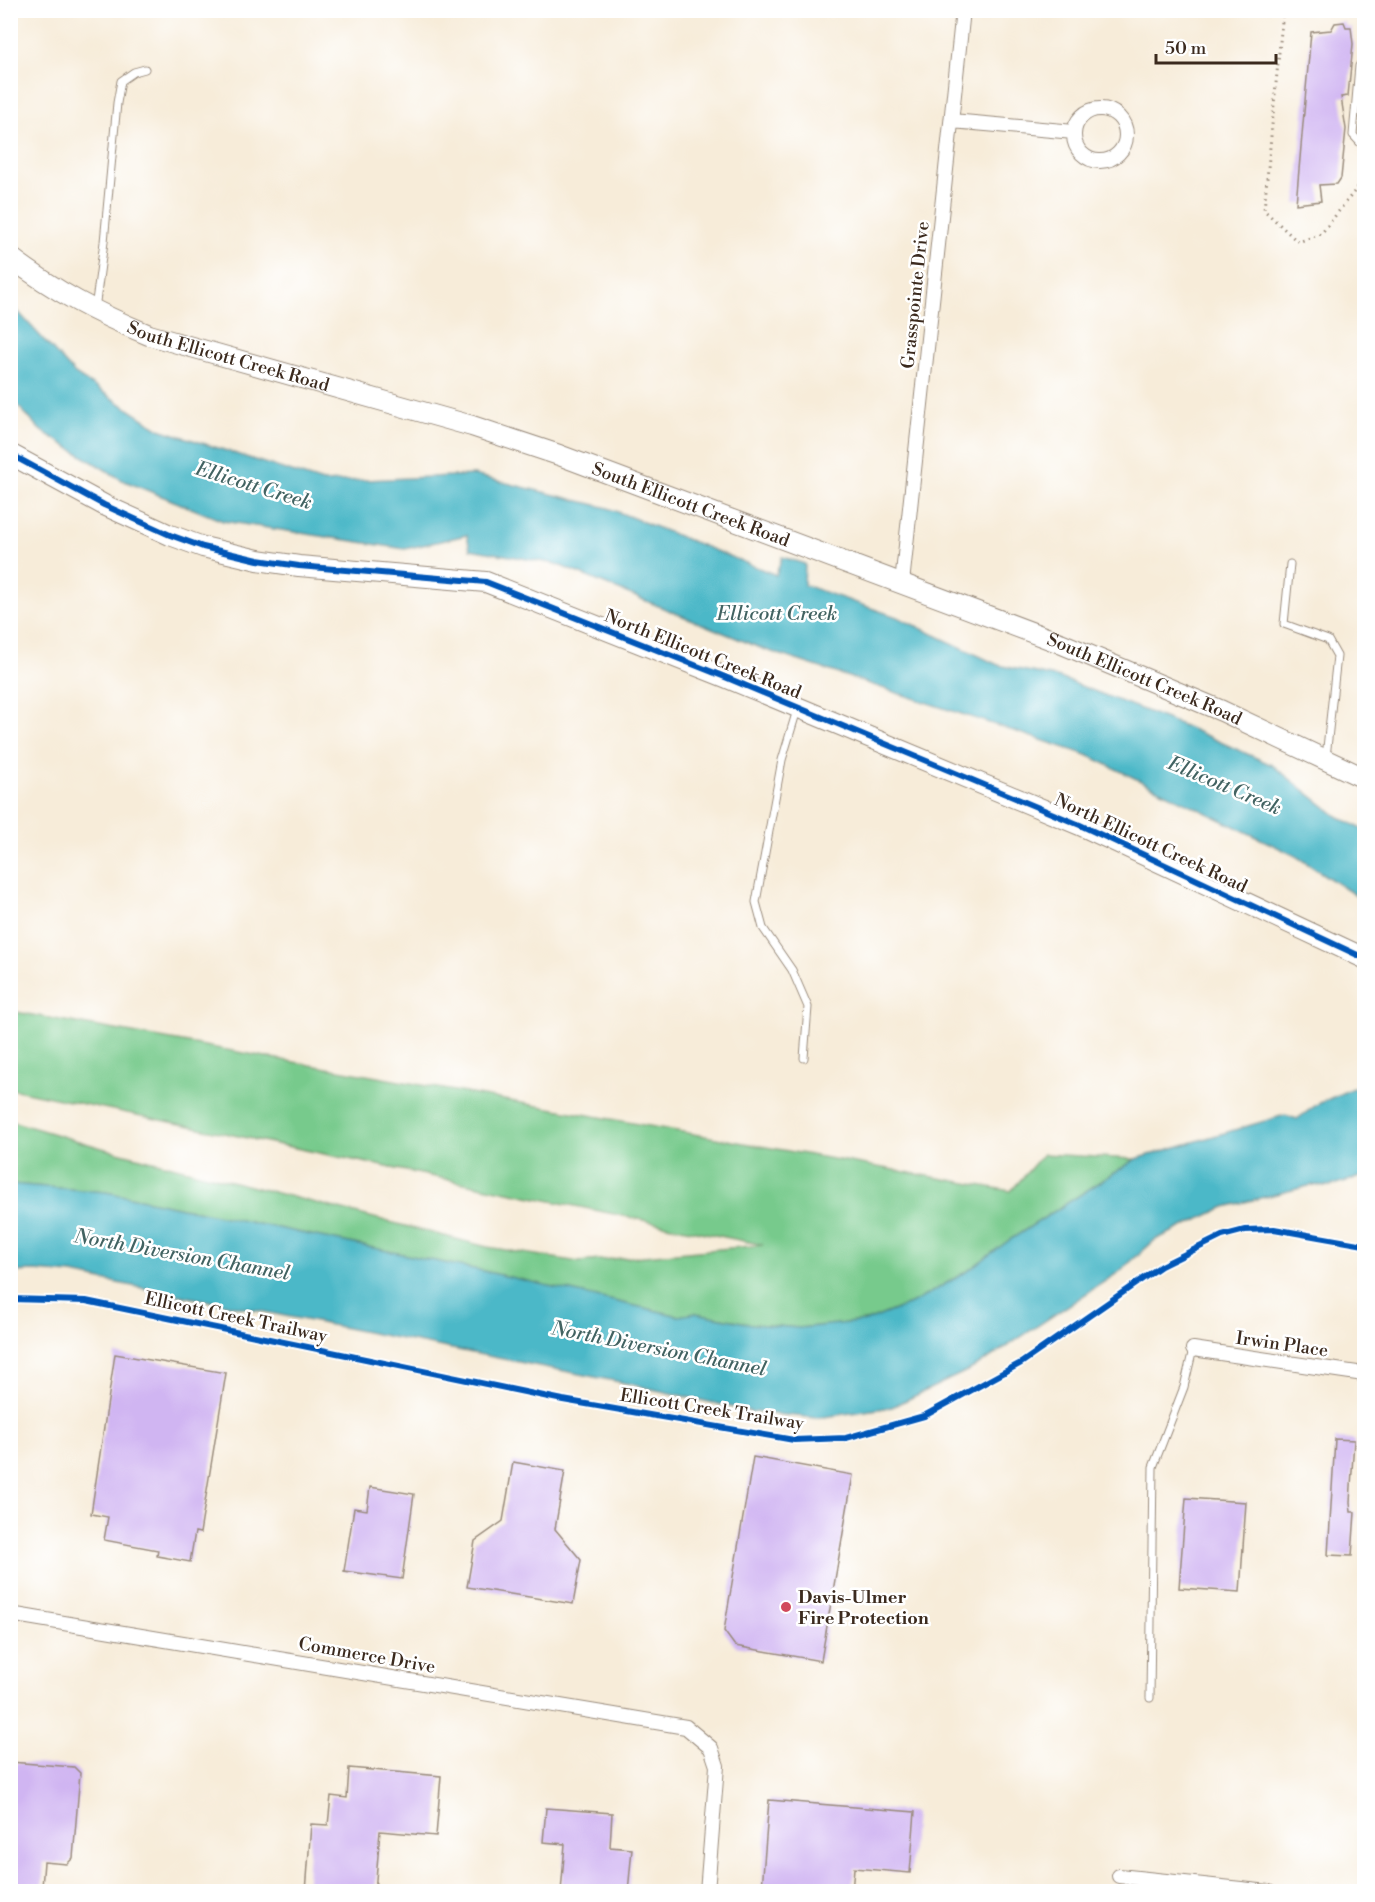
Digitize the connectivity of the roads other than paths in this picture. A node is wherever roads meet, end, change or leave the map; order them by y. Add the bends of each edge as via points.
1 (963, 10) edge
2 (1365, 59) edge
3 (145, 69) dead end
4 (952, 121) junction
5 (1074, 132) dead end
6 (1365, 147) edge
7 (10, 257) edge
8 (95, 311) junction
9 (10, 454) edge
10 (1290, 564) dead end
11 (902, 583) junction
12 (798, 708) junction
13 (1326, 760) junction
14 (1365, 778) edge
15 (1365, 958) edge
16 (804, 1058) dead end
17 (1193, 1349) joint
18 (1365, 1374) edge
19 (10, 1614) edge
20 (1150, 1698) dead end
21 (1119, 1876) dead end
22 (707, 1892) edge
23 (1269, 1892) edge

1 - 4 street, Grasspointe Drive
2 - 6 lane via 1359,66 1353,135
3 - 8 lane via 121,81
4 - 5 street
4 - 11 street, Grasspointe Drive
7 - 8 street, South Ellicott Creek Road via 64,295
8 - 11 street, South Ellicott Creek Road via 149,335 515,440
9 - 12 street, North Ellicott Creek Road via 104,505 203,547 299,566 486,582
10 - 13 lane via 1284,624 1328,640 1337,656
11 - 13 street, South Ellicott Creek Road via 1060,643
12 - 15 street, North Ellicott Creek Road via 1080,825
12 - 16 lane via 782,760 756,902 763,928 792,970 808,1007
13 - 14 street, South Ellicott Creek Road
17 - 18 street, Irwin Place
17 - 20 lane via 1184,1387 1153,1467
19 - 22 street, Commerce Drive via 686,1727 711,1749 717,1766
21 - 23 street

